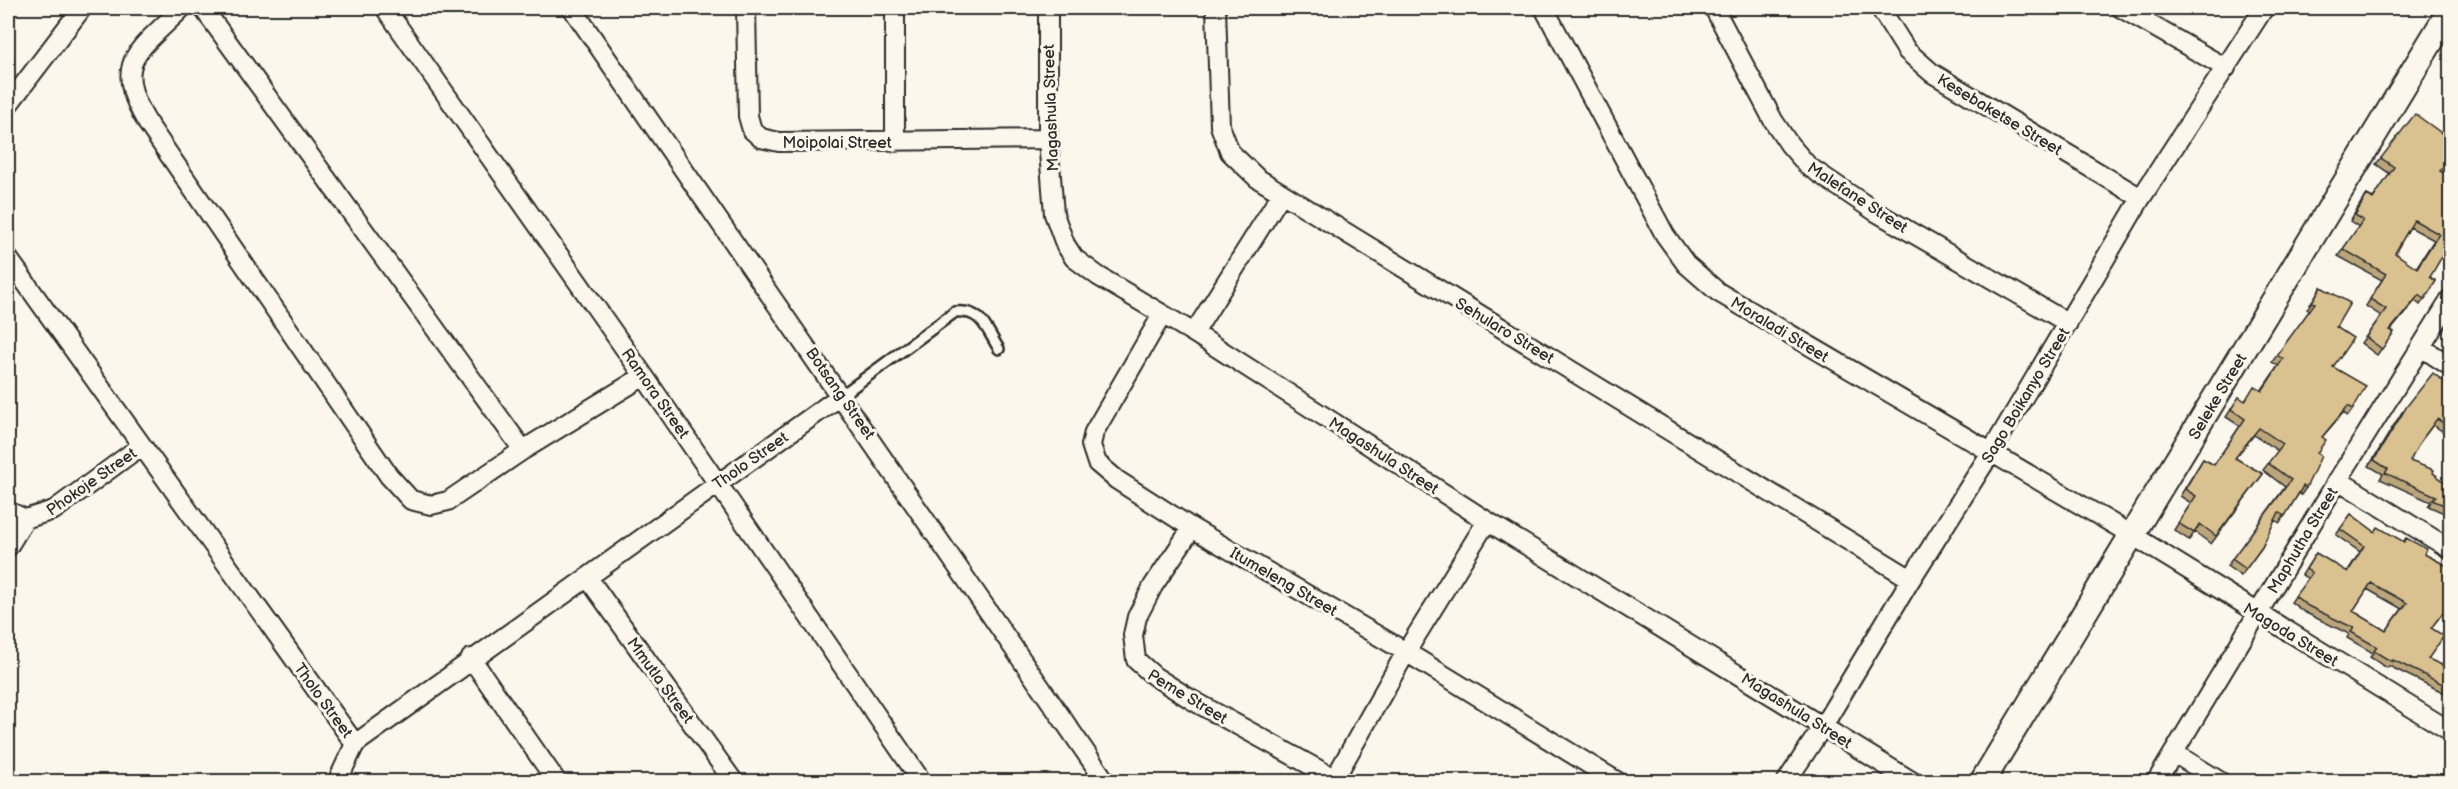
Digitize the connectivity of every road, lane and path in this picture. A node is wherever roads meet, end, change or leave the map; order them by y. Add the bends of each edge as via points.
1 (82, 8) edge
2 (182, 8) edge
3 (203, 8) edge
4 (385, 8) edge
5 (572, 8) edge
6 (746, 8) edge
7 (895, 8) edge
8 (1048, 8) edge
9 (1216, 8) edge
10 (1544, 8) edge
11 (1714, 8) edge
12 (1880, 8) edge
13 (2121, 8) edge
14 (2264, 8) edge
15 (2451, 10) edge
16 (2226, 68) junction
17 (8, 105) edge
18 (1048, 139) junction
19 (896, 142) junction
20 (1282, 193) junction
21 (2141, 198) junction
22 (8, 258) edge
23 (2451, 300) edge
24 (1161, 315) junction
25 (2068, 323) junction
26 (1194, 333) junction
27 (2421, 347) junction
28 (999, 349) dead end
29 (2451, 366) edge
30 (644, 376) junction
31 (842, 395) junction
32 (141, 446) junction
33 (523, 450) junction
34 (1990, 454) junction
35 (2338, 480) junction
36 (717, 483) junction
37 (8, 511) edge
38 (25, 519) junction
39 (1487, 521) junction
40 (1192, 528) junction
41 (2132, 535) junction
42 (8, 547) edge
43 (2451, 549) edge
44 (588, 578) junction
45 (1911, 579) junction
46 (2257, 614) junction
47 (1406, 652) junction
48 (471, 658) junction
49 (1823, 726) junction
50 (2451, 731) edge
51 (355, 744) junction
52 (2174, 753) junction
53 (1338, 780) edge
54 (337, 782) edge
55 (557, 782) edge
56 (734, 782) edge
57 (922, 782) edge
58 (1106, 782) edge
59 (1618, 782) edge
60 (1786, 782) edge
61 (1913, 782) edge
62 (1982, 782) edge
63 (2157, 782) edge
64 (2221, 782) edge

1 - 17 street
2 - 33 street via 136,53 129,81 135,100 389,476 411,501 431,505 460,494
3 - 33 street
4 - 30 street, Ramora Street
5 - 31 street, Botsang Street
6 - 19 street, Moipolai Street via 746,103 756,135 779,142
7 - 19 street
8 - 18 street, Magashula Street
9 - 20 street, Sehularo Street via 1216,91 1225,142 1241,164
10 - 34 street, Moraladi Street via 1622,158 1686,264 1726,297
11 - 25 street, Malefane Street via 1773,120 1808,166 1876,212
12 - 21 street, Kesebaketse Street via 1907,51 1932,73
13 - 16 street
14 - 16 street, Sago Boikanyo Street
15 - 41 street, Seleke Street
16 - 21 street, Sago Boikanyo Street
18 - 19 street, Moipolai Street
18 - 24 street, Magashula Street via 1054,214 1065,244 1074,258 1093,273
20 - 26 street
20 - 45 street, Sehularo Street
21 - 25 street, Sago Boikanyo Street
22 - 32 street, Tholo Street
23 - 27 street, Maphutha Street
24 - 26 street, Magashula Street
24 - 40 street, Itumeleng Street via 1102,418 1091,445 1104,470
25 - 34 street, Sago Boikanyo Street
26 - 39 street, Magashula Street
27 - 29 street
27 - 35 street, Maphutha Street
28 - 31 lane via 978,316 968,310 955,312
30 - 33 street
30 - 36 street, Ramora Street
31 - 36 street, Tholo Street
31 - 58 street, Botsang Street
32 - 38 street, Phokoje Street via 54,510
32 - 51 street, Tholo Street
34 - 41 street, Moraladi Street
34 - 45 street, Sago Boikanyo Street
35 - 43 street
35 - 46 street, Maphutha Street
36 - 44 street, Tholo Street
36 - 57 street, Ramora Street
37 - 38 street, Phokoje Street
38 - 42 street
39 - 47 street
39 - 49 street, Magashula Street
40 - 47 street, Itumeleng Street
40 - 53 street, Peme Street via 1137,617 1133,635 1136,660 1192,700
41 - 46 street, Magoda Street
41 - 62 street, Seleke Street
44 - 48 street, Tholo Street
44 - 56 street, Mmutla Street
45 - 49 street, Sago Boikanyo Street
46 - 50 street, Magoda Street
46 - 52 street, Maphutha Street
47 - 53 street
47 - 59 street, Itumeleng Street
48 - 51 street, Tholo Street
48 - 55 street
49 - 60 street, Sago Boikanyo Street
49 - 61 street, Magashula Street
51 - 54 street
52 - 63 street, Maphutha Street
52 - 64 street

